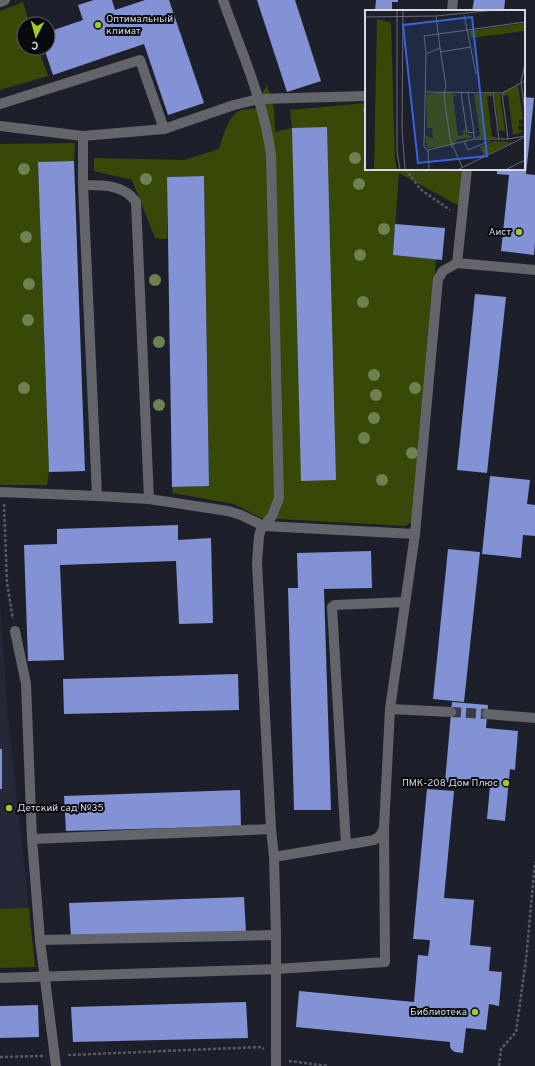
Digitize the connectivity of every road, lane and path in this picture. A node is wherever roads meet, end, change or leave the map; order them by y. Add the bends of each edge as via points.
1 (5, 0) edge
2 (223, 0) edge
3 (453, 0) edge
4 (0, 2) edge
5 (452, 10) edge
6 (365, 96) edge
7 (259, 99) junction
8 (0, 104) edge
9 (0, 126) edge
10 (164, 129) junction
11 (83, 136) junction
12 (407, 170) edge
13 (467, 170) edge
14 (83, 186) junction
15 (462, 218) junction
16 (457, 263) junction
17 (535, 270) edge
18 (2, 493) edge
19 (97, 496) junction
20 (149, 499) junction
21 (264, 526) junction
22 (414, 534) junction
23 (405, 602) junction
24 (15, 631) joint
25 (390, 709) junction
26 (451, 712) tunnel mouth
27 (487, 714) tunnel mouth
28 (535, 718) edge
29 (384, 828) junction
30 (272, 829) junction
31 (32, 839) junction
32 (346, 845) junction
33 (274, 857) junction
34 (535, 862) edge
35 (276, 935) junction
36 (40, 940) junction
37 (277, 969) junction
38 (44, 977) junction
39 (0, 978) edge
40 (54, 1055) junction
41 (0, 1057) edge
42 (276, 1063) edge
43 (56, 1066) edge
44 (328, 1066) edge
45 (499, 1066) edge

1 - 4 street
2 - 7 street
3 - 5 street
6 - 7 street
7 - 10 street
7 - 21 street via 271,155 279,498 272,516
8 - 10 street via 140,60
9 - 11 street
10 - 11 street
11 - 14 street
12 - 15 path via 420,189
13 - 15 street
14 - 19 street
14 - 20 street via 105,186 121,190 132,196 136,202
15 - 16 street
16 - 17 street
16 - 22 street via 443,271 438,279
18 - 19 street
18 - 24 path via 8,583
19 - 20 street
20 - 21 street via 228,511
21 - 22 street
21 - 30 street via 259,536 257,563
22 - 23 street
23 - 25 street
23 - 32 street via 332,607
24 - 31 street via 26,684
25 - 26 street
25 - 29 street
27 - 28 street
29 - 32 street via 380,836 374,840
29 - 37 street via 385,962
30 - 31 street
30 - 33 street
31 - 36 street
32 - 33 street
33 - 35 street
34 - 45 path via 516,1032 501,1049
35 - 36 street
35 - 37 street
36 - 38 street
37 - 38 street
37 - 42 street
38 - 39 street
38 - 40 street
40 - 41 path
40 - 42 path via 260,1047
40 - 43 street
42 - 44 path

